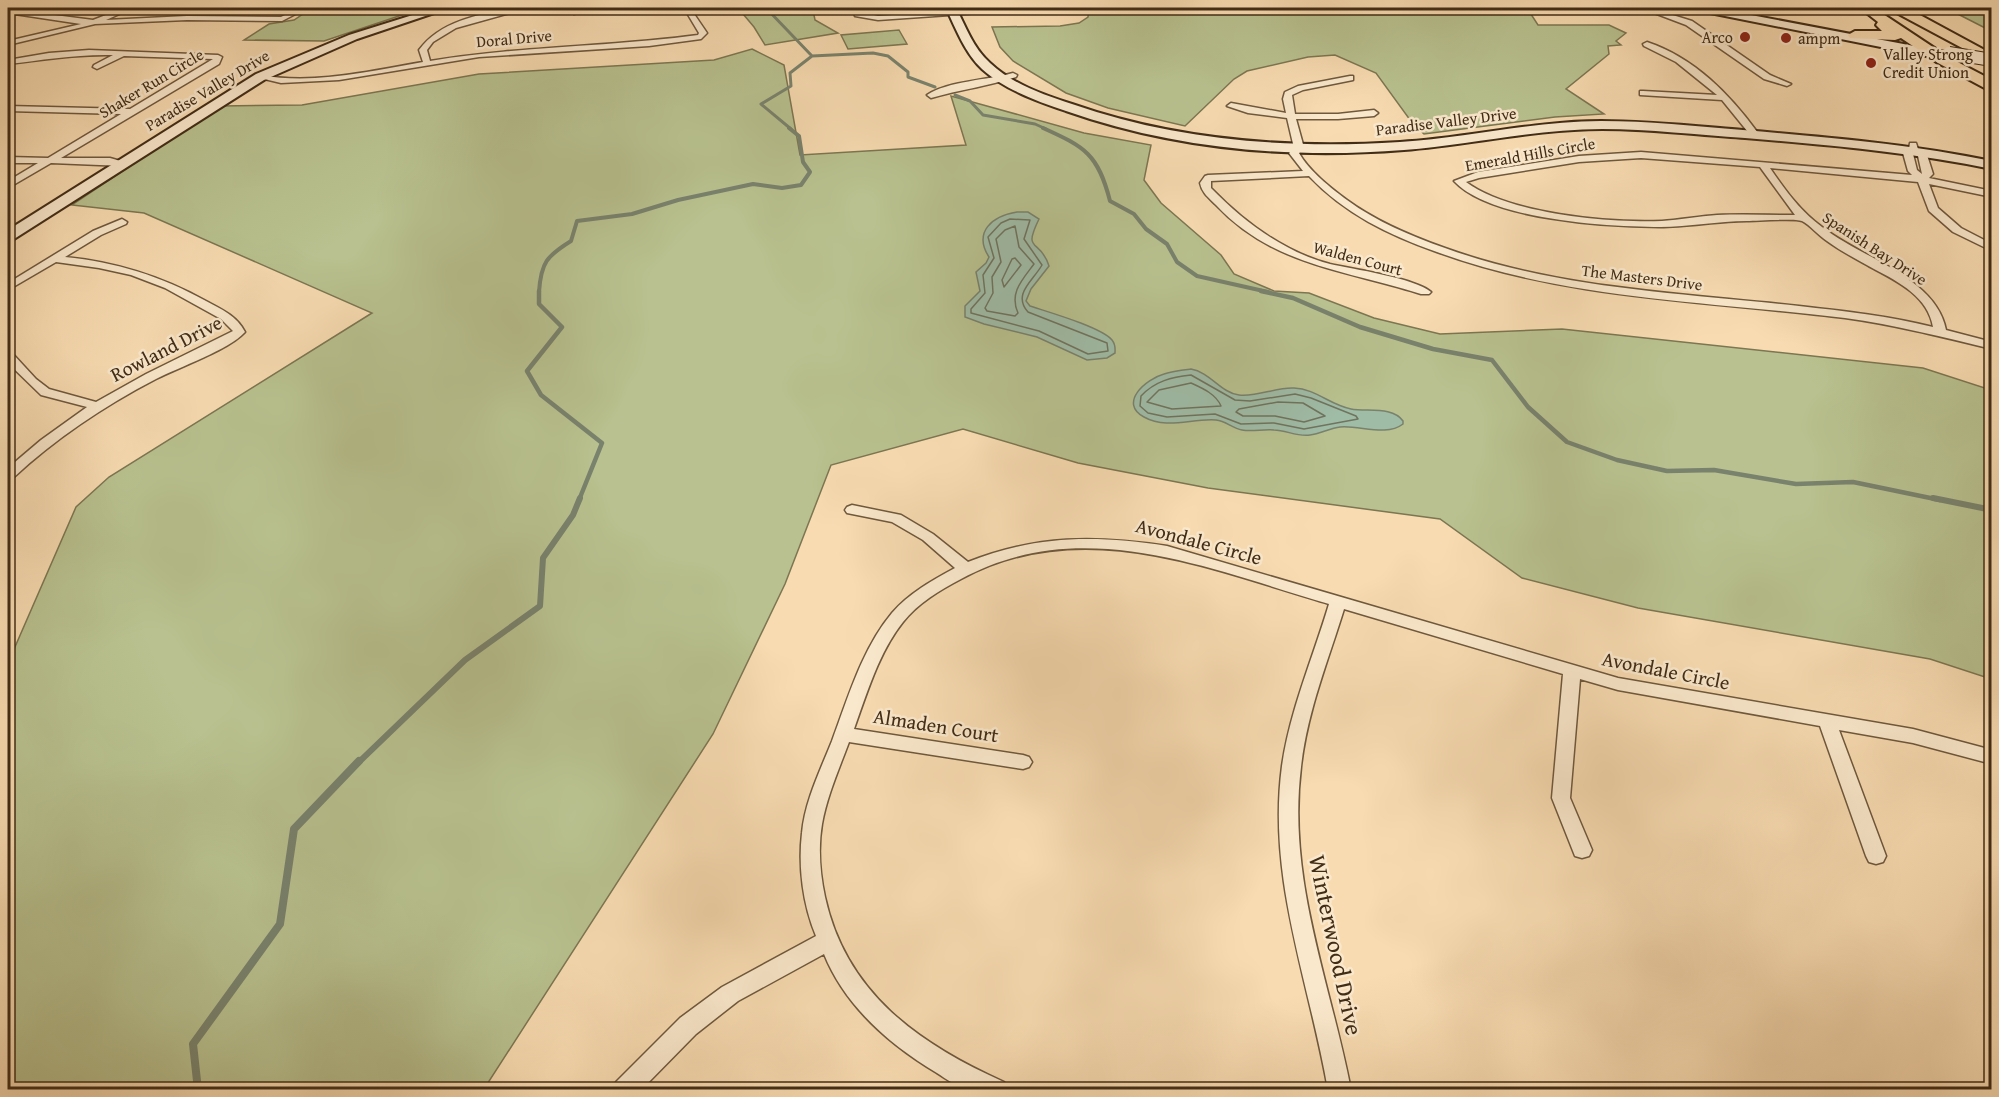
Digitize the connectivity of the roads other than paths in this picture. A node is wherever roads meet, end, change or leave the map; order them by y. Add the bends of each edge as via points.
1 (129, 8) edge
2 (303, 8) edge
3 (442, 8) edge
4 (524, 8) edge
5 (687, 8) edge
6 (856, 8) edge
7 (1023, 8) edge
8 (1645, 8) edge
9 (1700, 8) edge
10 (1725, 8) edge
11 (1860, 8) edge
12 (1866, 8) edge
13 (1898, 8) edge
14 (829, 9) dead end
15 (959, 10) edge
16 (8, 11) edge
17 (1667, 12) edge
18 (95, 22) junction
19 (974, 25) dead end
20 (1855, 35) junction
21 (8, 43) edge
22 (1647, 44) dead end
23 (986, 48) dead end
24 (123, 53) junction
25 (1942, 54) junction
26 (1992, 61) edge
27 (8, 62) edge
28 (427, 62) junction
29 (97, 67) dead end
30 (1008, 76) junction
31 (260, 77) junction
32 (1350, 78) dead end
33 (1787, 84) dead end
34 (1992, 87) edge
35 (1643, 93) dead end
36 (931, 95) dead end
37 (1727, 98) junction
38 (1231, 106) dead end
39 (8, 108) edge
40 (131, 112) junction
41 (1374, 112) dead end
42 (1291, 115) junction
43 (1753, 132) junction
44 (1298, 145) junction
45 (1914, 147) junction
46 (8, 160) edge
47 (1992, 160) edge
48 (47, 162) junction
49 (121, 164) junction
50 (1763, 165) junction
51 (1992, 165) edge
52 (1312, 173) junction
53 (1922, 179) junction
54 (8, 185) edge
55 (1992, 194) edge
56 (1804, 218) junction
57 (122, 222) dead end
58 (8, 236) edge
59 (1992, 248) edge
60 (56, 259) junction
61 (8, 287) edge
62 (1425, 292) dead end
63 (1940, 332) junction
64 (1992, 346) edge
65 (8, 356) edge
66 (98, 406) junction
67 (8, 476) edge
68 (852, 510) dead end
69 (965, 568) junction
70 (1338, 602) junction
71 (1572, 672) junction
72 (1827, 721) junction
73 (843, 734) junction
74 (1992, 757) edge
75 (1023, 762) dead end
76 (1582, 850) dead end
77 (1876, 856) dead end
78 (826, 942) junction
79 (624, 1089) edge
80 (993, 1089) edge
81 (1340, 1089) edge

1 - 18 street
2 - 18 street via 282,19
3 - 31 street, Paradise Valley Drive via 336,43
4 - 28 street via 445,30 426,44 423,50
5 - 28 street, Doral Drive via 703,33 701,38
6 - 14 street
6 - 15 street via 858,14 870,18
7 - 15 street
8 - 17 street
9 - 25 street
10 - 20 street
11 - 20 highway via 1895,36
12 - 25 highway
13 - 26 highway
15 - 19 street
15 - 30 street, Paradise Valley Drive via 978,59
16 - 18 street
17 - 33 street via 1767,77
18 - 21 street
20 - 25 street
22 - 37 street via 1666,51
23 - 30 street, Paradise Valley Drive
24 - 27 street, Shaker Run Circle via 70,53
24 - 29 street
24 - 40 street, Shaker Run Circle via 218,57 216,62
25 - 26 street, bridge
25 - 34 highway
28 - 31 street, Doral Drive via 339,78 281,81
30 - 36 street
30 - 44 street, Paradise Valley Drive via 1024,89 1068,108 1132,126 1228,142
31 - 49 street, Paradise Valley Drive
32 - 42 street via 1293,90 1287,99
35 - 37 street
37 - 43 street
38 - 42 street
39 - 40 street
40 - 48 street, Shaker Run Circle
41 - 42 street via 1338,117
42 - 44 street
43 - 44 street, Paradise Valley Drive via 1621,120 1570,120 1399,141
43 - 45 street, Paradise Valley Drive
44 - 52 street, The Masters Drive via 1294,153 1301,167
45 - 47 street, Paradise Valley Drive
45 - 51 street, Paradise Valley Drive
45 - 53 street via 1908,153 1913,171
46 - 48 street
48 - 49 street
48 - 54 street, Shaker Run Circle
49 - 58 street, Paradise Valley Drive
50 - 53 street, Emerald Hills Circle
50 - 56 street, Spanish Bay Drive
50 - 56 street, Emerald Hills Circle via 1641,155 1600,156 1459,181 1479,196 1510,206 1604,222 1662,224 1739,217
52 - 62 street, Walden Court via 1225,176 1208,178 1205,183 1228,212 1290,253
52 - 63 street, The Masters Drive via 1339,199 1393,231 1504,271 1588,288 1868,319
53 - 55 street
53 - 59 street via 1928,201 1942,219
56 - 63 street, Spanish Bay Drive via 1922,295 1940,321
57 - 60 street
60 - 61 street
60 - 66 street, Rowland Drive via 114,266 168,284 236,324 239,332
63 - 64 street, The Masters Drive
65 - 66 street via 45,392
66 - 67 street, Rowland Drive via 43,444
68 - 69 street via 897,518 928,537
69 - 70 street, Avondale Circle via 1036,545 1121,543 1167,551
69 - 73 street, Avondale Circle via 923,594 894,622 875,654
70 - 71 street, Avondale Circle
70 - 81 street, Winterwood Drive via 1293,751 1288,838 1296,901
71 - 72 street, Avondale Circle via 1618,684
71 - 76 street via 1561,798
72 - 74 street, Avondale Circle via 1912,736
72 - 77 street
73 - 75 street, Almaden Court
73 - 78 street, Avondale Circle via 812,832 810,869
78 - 79 street via 730,994 688,1026
78 - 80 street, Avondale Circle via 868,1006 899,1036 944,1066

